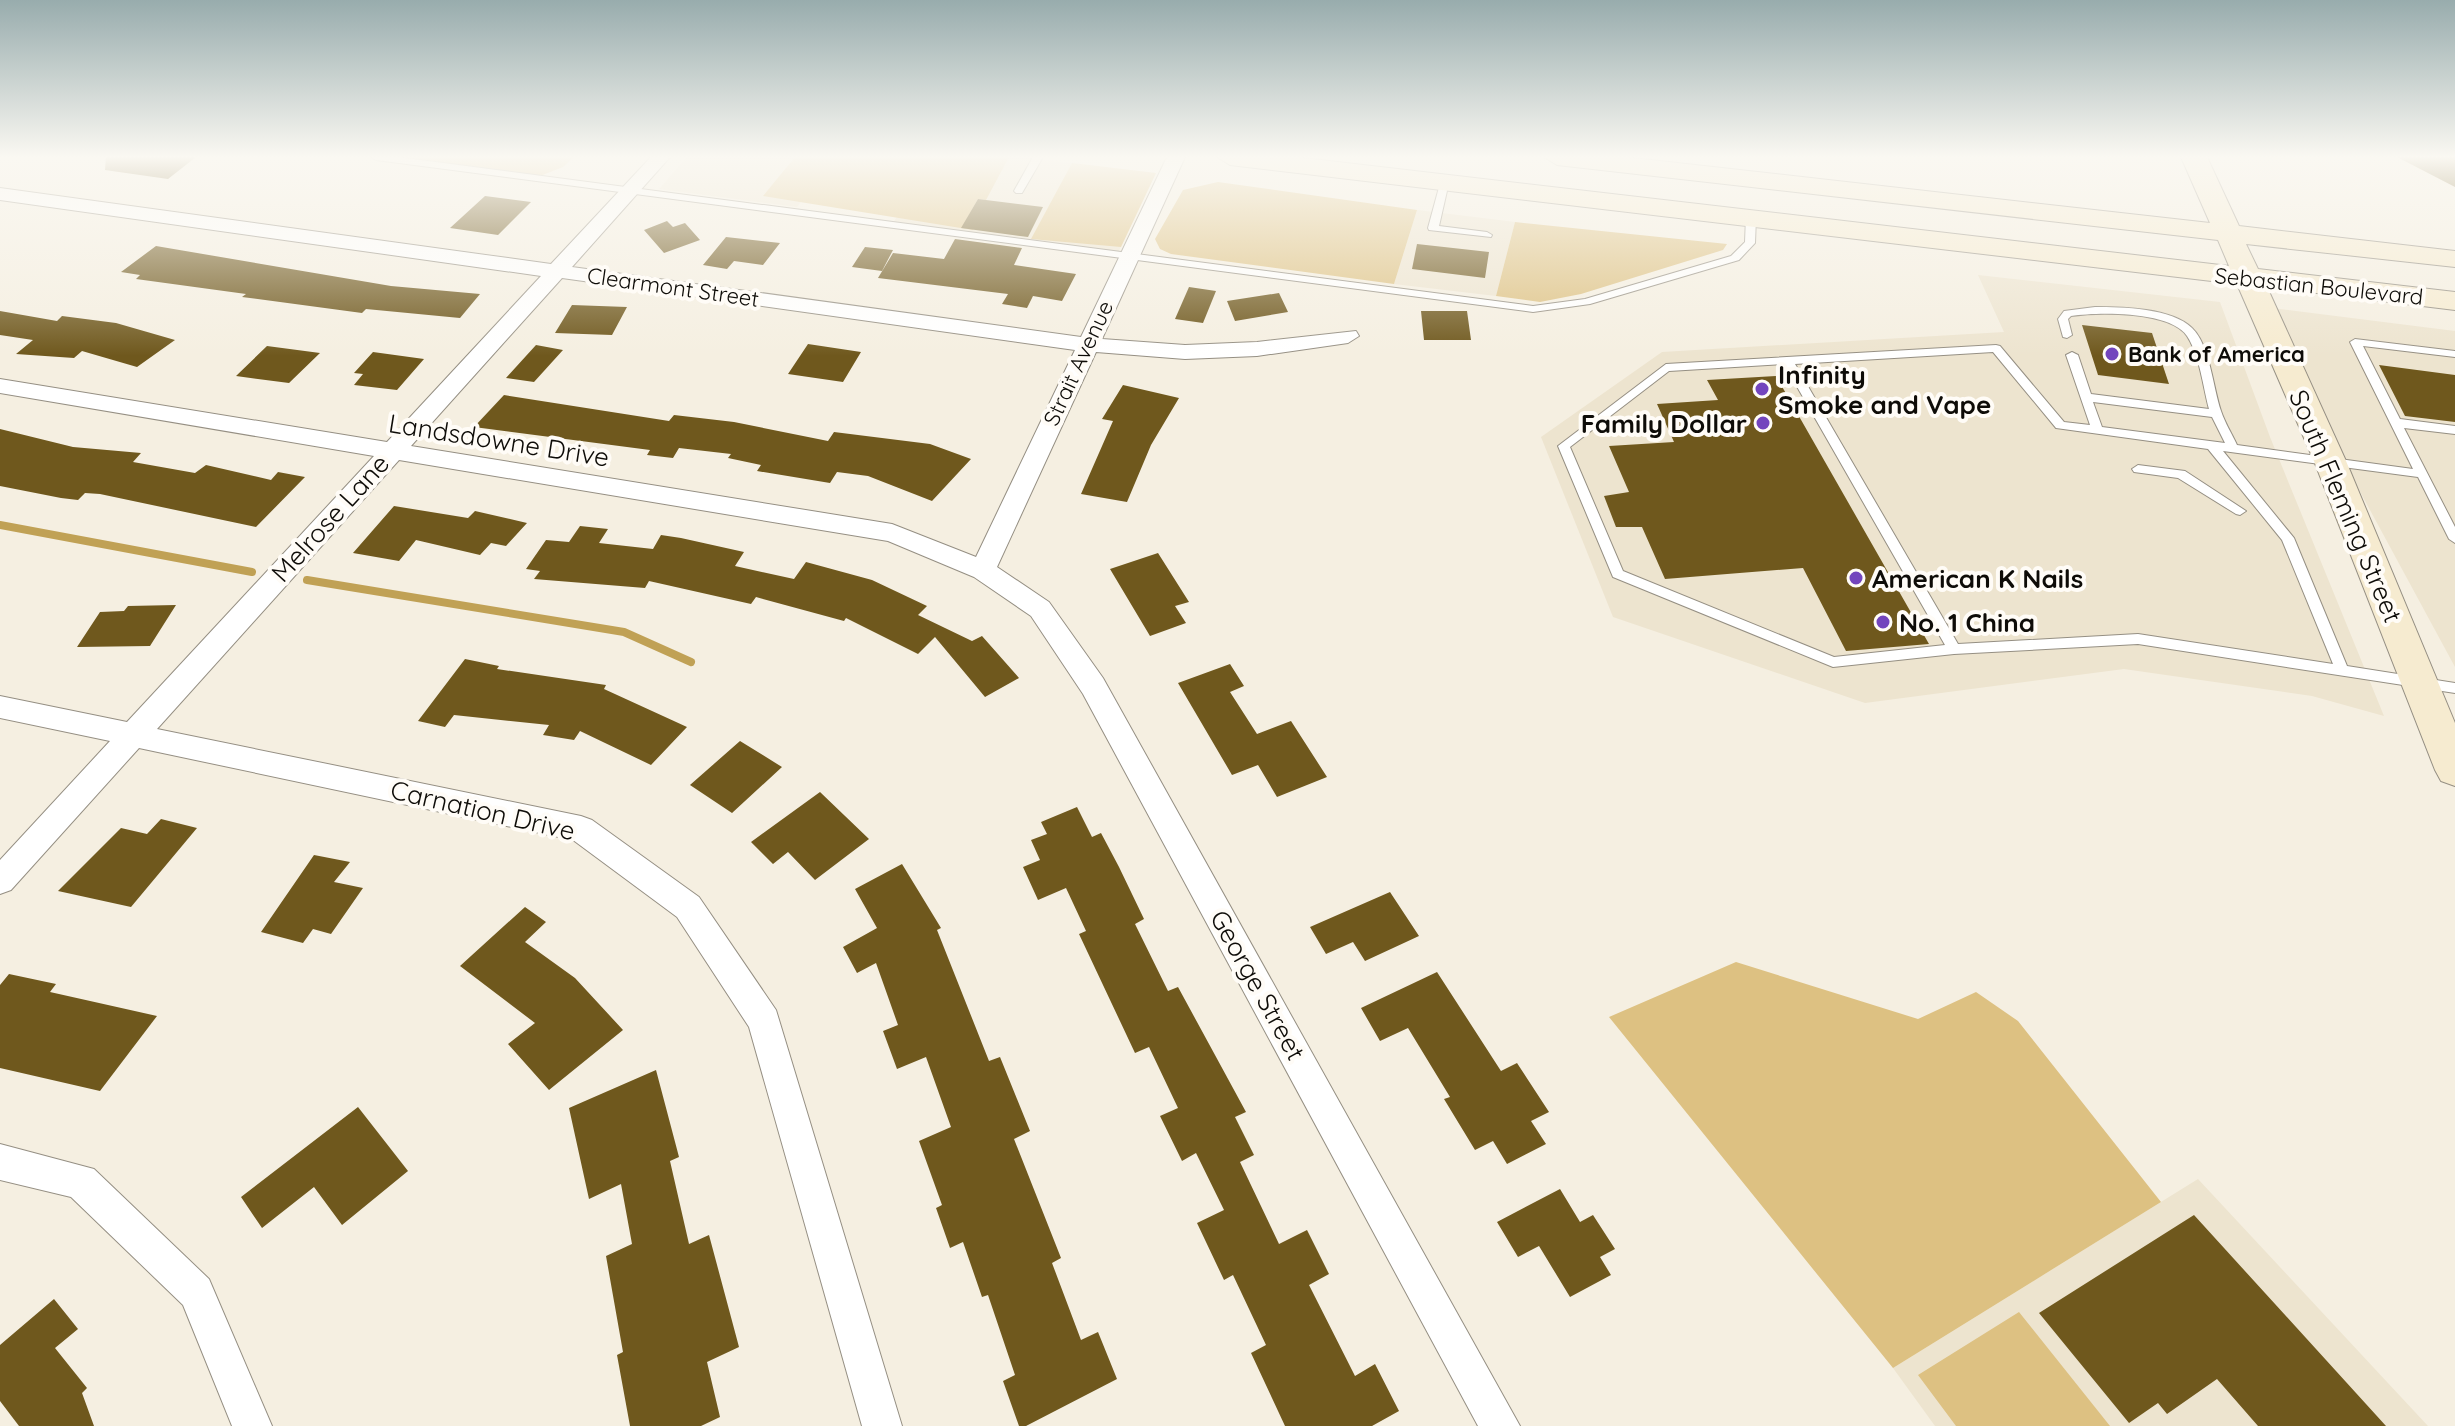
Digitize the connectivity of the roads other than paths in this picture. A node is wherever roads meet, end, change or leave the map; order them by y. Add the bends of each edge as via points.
1 (213, 224) edge
2 (600, 224) edge
3 (876, 224) edge
4 (1144, 224) edge
5 (1434, 224) edge
6 (1751, 224) edge
7 (1804, 224) edge
8 (2144, 224) edge
9 (2223, 224) edge
10 (2227, 233) junction
11 (1487, 235) dead end
12 (1128, 257) junction
13 (2455, 259) edge
14 (556, 271) junction
15 (2247, 278) junction
16 (2455, 301) edge
17 (2067, 335) dead end
18 (1348, 336) dead end
19 (1086, 345) junction
20 (2455, 354) edge
21 (2072, 355) dead end
22 (1787, 360) junction
23 (0, 386) edge
24 (2086, 397) junction
25 (2216, 414) junction
26 (2398, 423) junction
27 (2097, 430) junction
28 (2455, 430) edge
29 (2212, 446) junction
30 (2233, 448) junction
31 (392, 451) junction
32 (2330, 461) junction
33 (2138, 469) dead end
34 (2422, 474) junction
35 (2240, 511) dead end
36 (2451, 523) edge
37 (2455, 539) edge
38 (983, 570) junction
39 (1954, 649) junction
40 (2342, 670) junction
41 (2419, 682) junction
42 (2455, 688) edge
43 (0, 707) edge
44 (134, 733) junction
45 (2455, 770) edge
46 (0, 881) edge
47 (0, 1162) edge
48 (252, 1426) edge
49 (882, 1426) edge
50 (1500, 1426) edge

1 - 14 street, Clearmont Street
2 - 14 street, Melrose Lane
3 - 12 lane
4 - 12 street, Strait Avenue
5 - 11 lane via 1433,228
6 - 12 lane via 1750,243 1735,258 1555,308
7 - 15 main road, Sebastian Boulevard
8 - 10 main road, Sebastian Boulevard
9 - 10 main road, South Fleming Street
10 - 13 main road, Sebastian Boulevard
10 - 15 main road, South Fleming Street
12 - 19 street, Strait Avenue
14 - 19 street, Clearmont Street
14 - 31 street, Melrose Lane
15 - 16 main road, Sebastian Boulevard
15 - 32 main road, South Fleming Street
17 - 25 lane via 2063,319 2068,313 2090,308 2177,323 2191,333
18 - 19 street, Clearmont Street via 1257,349 1185,352
19 - 38 street, Strait Avenue
20 - 26 lane via 2355,342
21 - 24 lane
22 - 27 lane via 1996,348 2060,425
22 - 39 lane
22 - 39 lane via 1666,368 1564,446 1618,574 1833,662
23 - 31 street, Landsdowne Drive
24 - 25 lane
24 - 27 lane
25 - 30 lane
26 - 28 lane
26 - 34 lane
27 - 29 lane
29 - 30 lane
29 - 40 lane via 2288,538
30 - 32 lane
31 - 38 street, Landsdowne Drive via 892,533
31 - 44 street, Melrose Lane
32 - 34 lane
32 - 41 main road, South Fleming Street
33 - 35 lane via 2181,474
34 - 36 lane
36 - 37 lane
38 - 50 street, George Street via 1040,609 1093,686
39 - 40 lane via 2138,639
40 - 41 lane
41 - 42 lane
41 - 45 main road, South Fleming Street
43 - 44 street, Carnation Drive
44 - 46 street, Melrose Lane
44 - 49 street, Carnation Drive via 581,829 688,907 764,1021
47 - 48 street via 81,1182 196,1292

